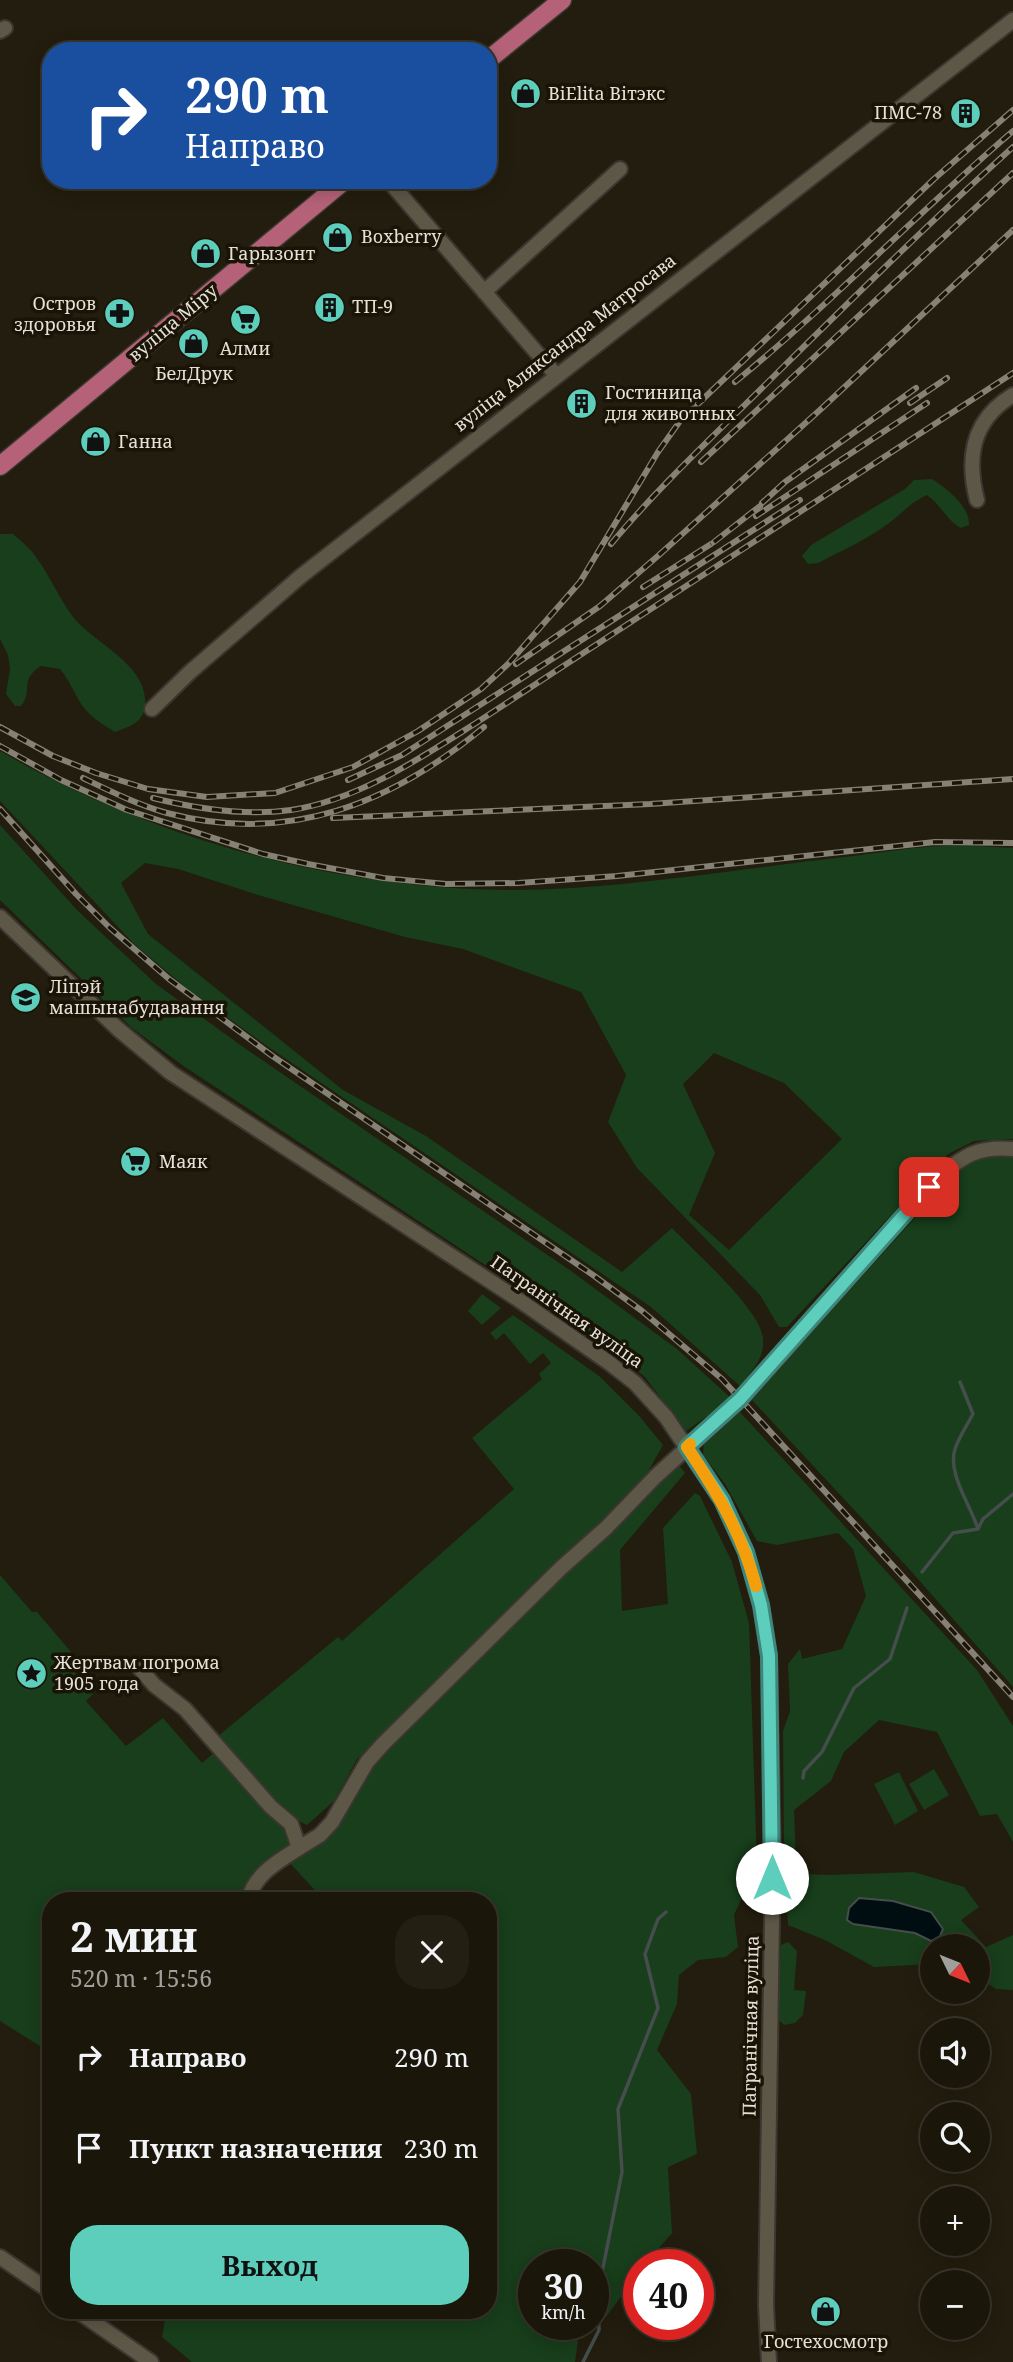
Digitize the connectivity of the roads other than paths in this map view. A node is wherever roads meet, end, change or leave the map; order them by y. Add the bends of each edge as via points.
1 (562, 0) edge
2 (1013, 20) edge
3 (497, 53) edge
4 (620, 169) dead end
5 (334, 189) edge
6 (396, 189) edge
7 (484, 292) junction
8 (556, 374) junction
9 (1013, 395) edge
10 (0, 466) edge
11 (977, 500) dead end
12 (152, 709) dead end
13 (0, 916) edge
14 (1013, 1149) edge
15 (687, 1447) junction
16 (137, 1665) dead end
17 (299, 1848) junction
18 (251, 1892) edge
19 (0, 2257) edge
20 (42, 2286) edge
21 (89, 2319) edge
22 (151, 2362) edge
23 (769, 2362) edge

1 - 3 main road
2 - 8 street, вуліца Аляксандра Матросава
4 - 7 street
5 - 10 main road, вуліца Міру
6 - 7 street
7 - 8 street
8 - 12 street, вуліца Аляксандра Матросава via 301,576
9 - 11 street via 983,420 972,449 971,477
13 - 15 street, Пагранічная вуліца via 171,1073 608,1362 666,1416
14 - 15 street via 991,1147 959,1160 939,1176 740,1399
15 - 17 street via 383,1744 367,1762 332,1822
15 - 23 street, Пагранічная вуліца via 722,1500 746,1552 769,1656 773,1854
16 - 17 street via 185,1709 291,1824
17 - 18 street via 273,1864
19 - 20 street
21 - 22 street

